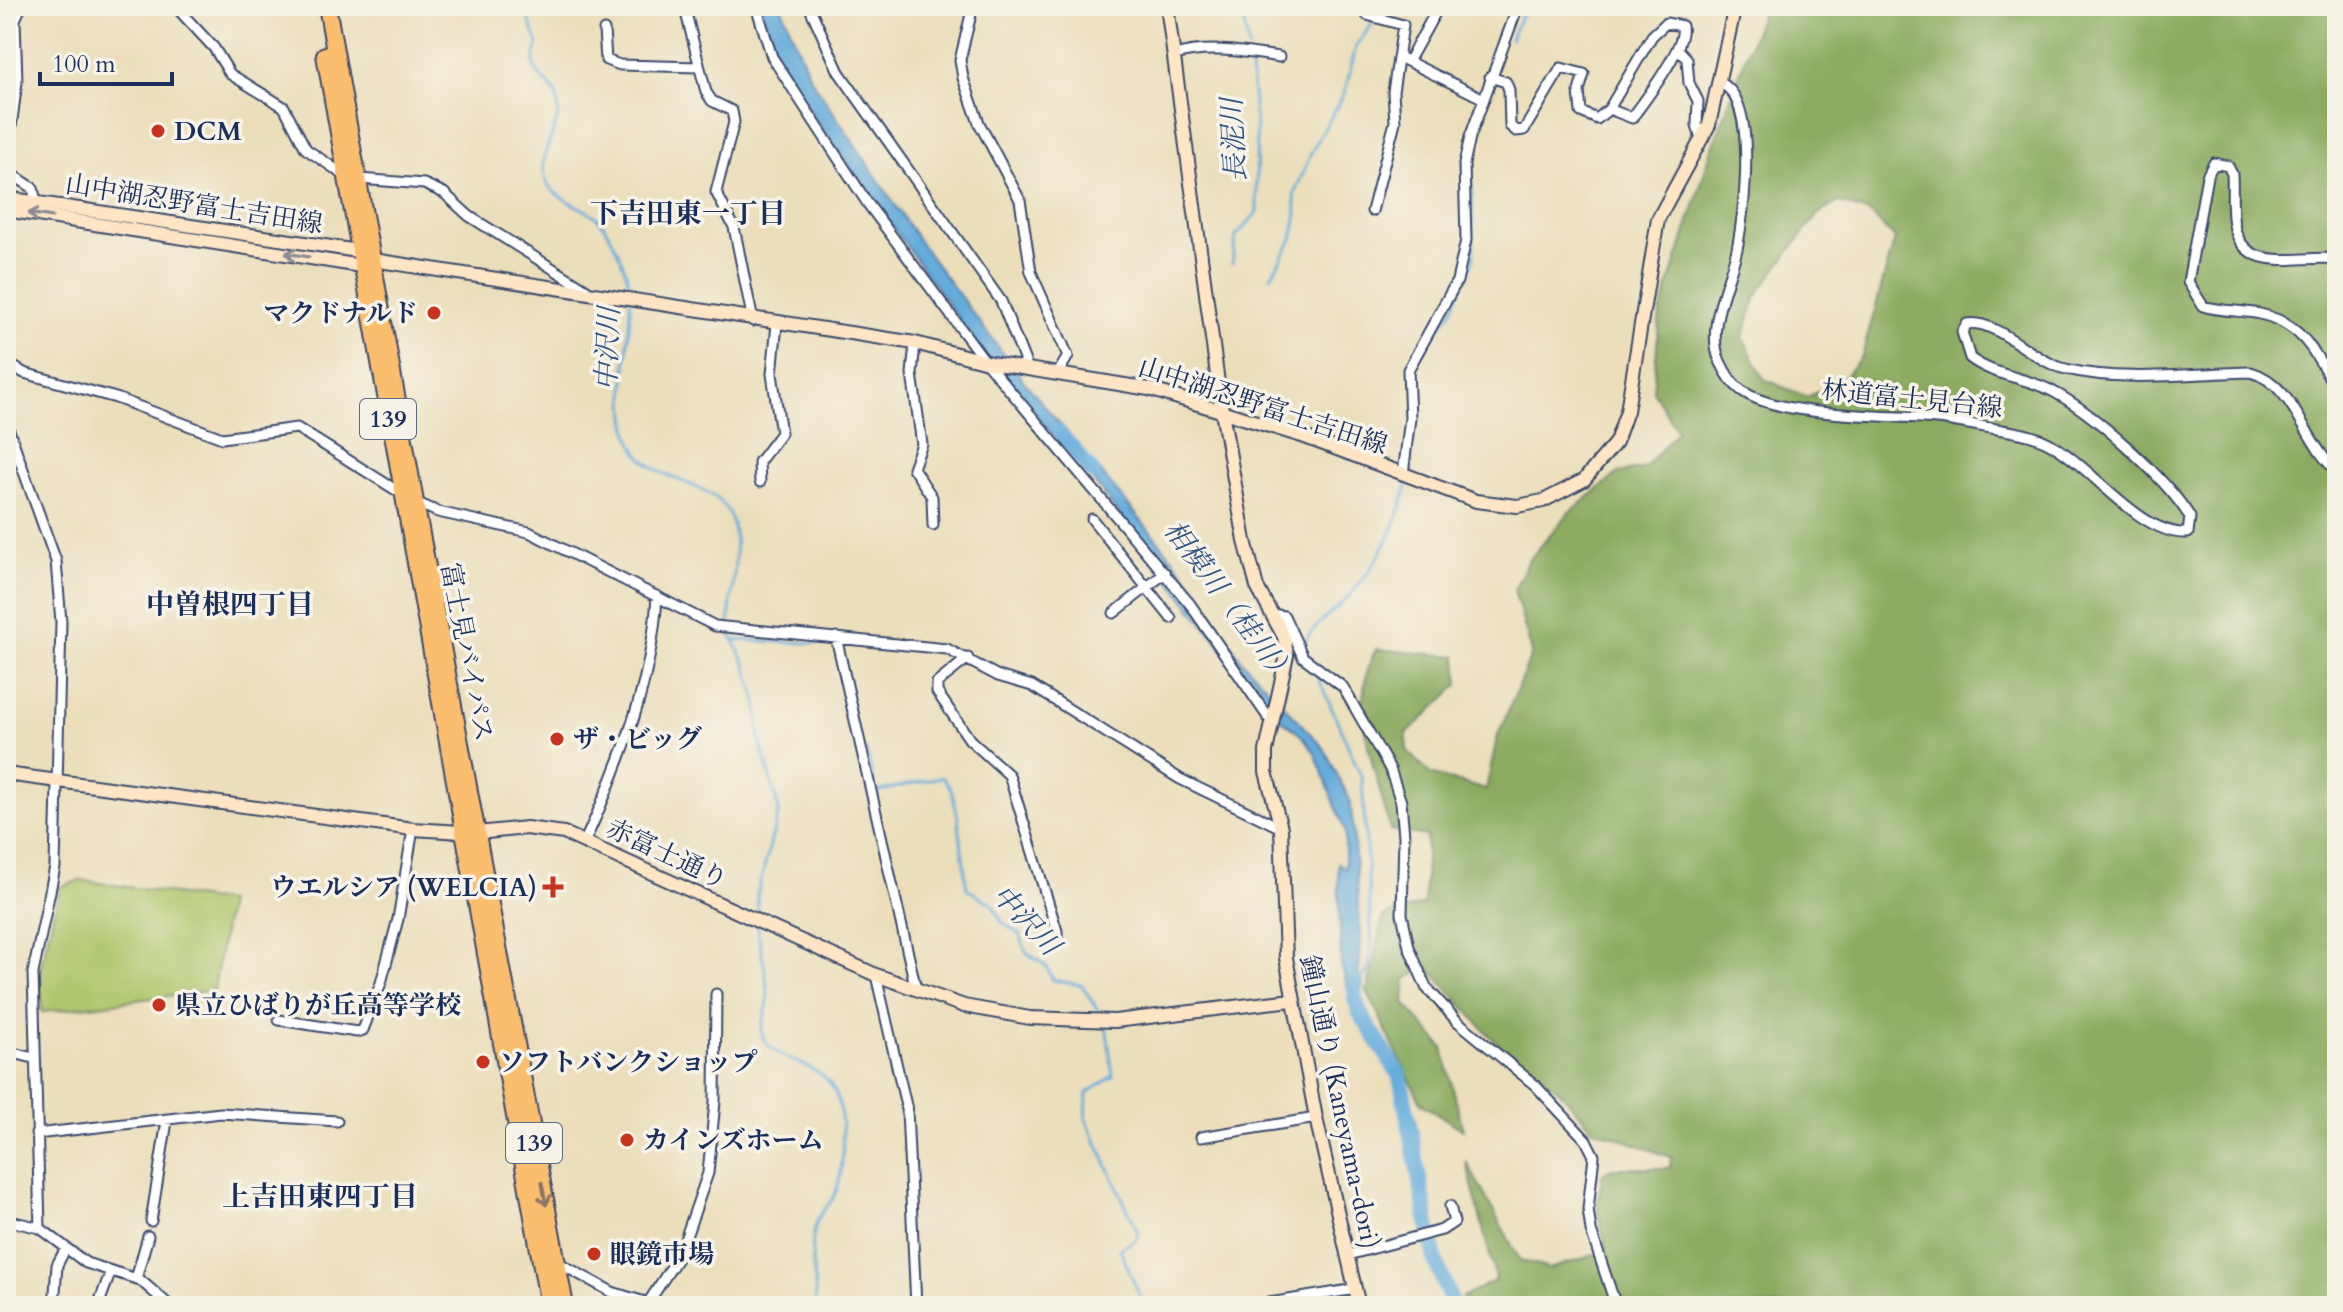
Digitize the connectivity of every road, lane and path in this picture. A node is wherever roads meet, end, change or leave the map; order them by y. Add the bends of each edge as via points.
1 (21, 6) edge
2 (175, 6) edge
3 (316, 6) edge
4 (327, 6) edge
5 (756, 6) edge
6 (809, 6) edge
7 (973, 6) edge
8 (1167, 6) edge
9 (1365, 6) edge
10 (1439, 6) edge
11 (1518, 6) edge
12 (1735, 6) edge
13 (687, 17) dead end
14 (11, 26) edge
15 (604, 30) dead end
16 (1677, 48) junction
17 (1175, 55) junction
18 (1279, 57) dead end
19 (1405, 59) junction
20 (699, 67) junction
21 (1490, 77) junction
22 (1720, 83) junction
23 (1482, 98) junction
24 (1609, 109) junction
25 (1701, 139) junction
26 (6, 167) edge
27 (352, 177) junction
28 (6, 198) edge
29 (36, 202) junction
30 (6, 210) edge
31 (1372, 211) dead end
32 (364, 259) junction
33 (2337, 259) edge
34 (601, 297) junction
35 (753, 321) junction
36 (777, 324) junction
37 (915, 343) junction
38 (6, 362) edge
39 (988, 362) junction
40 (1026, 369) junction
41 (1058, 373) junction
42 (2337, 391) edge
43 (1222, 412) junction
44 (6, 422) edge
45 (2337, 471) edge
46 (1403, 474) junction
47 (760, 482) dead end
48 (408, 498) junction
49 (1092, 519) dead end
50 (933, 525) dead end
51 (1165, 573) junction
52 (1145, 586) junction
53 (657, 596) junction
54 (1114, 613) dead end
55 (1272, 614) junction
56 (1171, 618) dead end
57 (836, 637) junction
58 (968, 658) junction
59 (1273, 720) junction
60 (6, 774) edge
61 (56, 783) junction
62 (1281, 828) junction
63 (413, 829) junction
64 (470, 832) junction
65 (585, 841) junction
66 (1057, 943) dead end
67 (876, 975) junction
68 (916, 989) junction
69 (716, 994) dead end
70 (1292, 1000) junction
71 (279, 1020) dead end
72 (6, 1051) edge
73 (33, 1058) junction
74 (1316, 1118) junction
75 (167, 1121) junction
76 (337, 1121) dead end
77 (36, 1134) junction
78 (1201, 1137) dead end
79 (1450, 1206) dead end
80 (6, 1220) edge
81 (151, 1221) dead end
82 (40, 1228) junction
83 (148, 1236) dead end
84 (66, 1248) junction
85 (1348, 1255) junction
86 (557, 1262) junction
87 (111, 1271) junction
88 (136, 1279) junction
89 (1356, 1289) junction
90 (647, 1304) edge
91 (54, 1306) edge
92 (98, 1306) edge
93 (170, 1306) edge
94 (549, 1306) edge
95 (565, 1306) edge
96 (916, 1306) edge
97 (1250, 1306) edge
98 (1359, 1306) edge
99 (1616, 1306) edge

1 - 14 street
2 - 27 street via 230,74 284,107 306,149
3 - 27 highway, 富士見バイパス / 139
4 - 27 highway, 富士見バイパス / 139
5 - 39 street via 765,42 799,103
6 - 40 street via 839,72 1001,301
7 - 41 street via 960,60 963,78 979,123 1020,200 1031,272 1068,356
8 - 17 main road
9 - 19 street via 1367,15 1403,25
10 - 19 street
11 - 21 street
12 - 22 main road, 山中湖忍野富士吉田線
13 - 20 street
14 - 26 street via 17,82
15 - 20 street via 606,60
16 - 24 street via 1632,118
16 - 24 street via 1682,26 1666,23 1652,36
16 - 25 street via 1687,59
17 - 18 street via 1214,49
17 - 43 main road
19 - 23 street
19 - 31 street via 1393,92 1392,135
20 - 35 street via 712,101 732,111 734,122 716,192 734,227
21 - 23 street
21 - 24 street via 1506,82 1510,126 1516,131 1524,130 1561,68 1584,74 1581,112 1597,119
22 - 25 main road, 山中湖忍野富士吉田線
22 - 45 street, 林道富士見台線 via 1736,96 1745,123 1740,229 1716,334 1718,357 1740,390 1768,403 1811,410 1935,419 2022,433 2048,442 2085,467 2148,523 2188,533 2190,517 2181,502 2101,426 2047,388 2004,376 1970,358 1962,332 1975,323 2045,363 2066,369 2263,375 2286,398 2325,461
23 - 46 street via 1464,164 1463,261 1442,313 1408,370 1410,418
25 - 46 main road, 山中湖忍野富士吉田線 via 1658,219 1627,411 1616,442 1601,463 1564,493 1517,506 1476,501
26 - 29 street via 33,188
27 - 32 highway, 富士見バイパス / 139
27 - 34 street via 424,184 444,193 469,216
28 - 29 main road, 山中湖忍野富士吉田線
29 - 32 main road, 山中湖忍野富士吉田線
32 -> 30 main road, 山中湖忍野富士吉田線
32 - 34 main road, 山中湖忍野富士吉田線
32 - 48 highway, 富士見バイパス / 139
33 - 42 street via 2267,260 2246,250 2235,230 2232,174 2228,166 2214,163 2207,176 2189,287 2203,306 2258,313 2291,325 2310,345
34 - 35 main road, 山中湖忍野富士吉田線
35 - 36 main road, 山中湖忍野富士吉田線
36 - 37 main road, 山中湖忍野富士吉田線
36 - 47 street via 772,374 781,433 759,462
37 - 39 main road, 山中湖忍野富士吉田線
37 - 50 street via 912,374 922,444 913,468 932,497
38 - 48 street via 24,373 116,398 222,438 297,428
39 - 40 main road, 山中湖忍野富士吉田線
39 - 51 street
40 - 41 main road, 山中湖忍野富士吉田線
41 - 43 main road, 山中湖忍野富士吉田線 via 1149,389
43 - 46 main road, 山中湖忍野富士吉田線
43 - 55 main road via 1245,541 1257,587
44 - 61 street via 56,561 61,622
48 - 53 street via 438,512 529,532
48 - 64 highway, 富士見バイパス / 139
49 - 52 street
51 - 52 street
51 - 59 street
52 - 54 street
52 - 56 street
53 - 57 street via 715,626
53 - 65 street via 641,703
55 - 59 main road via 1287,655
55 - 99 street via 1284,616 1303,657 1343,687 1390,769 1401,802 1404,836 1402,914 1426,987 1457,1021 1535,1085 1586,1140 1594,1156 1591,1231
57 - 58 street via 947,649
57 - 68 street
58 - 62 street via 989,673 1032,686 1180,779
58 - 66 street via 937,683 937,692 970,740 1009,775
59 - 62 main road, 鐘山通り (Kaneyama-dori) via 1266,772
60 - 61 main road, 赤富士通り
61 - 63 main road, 赤富士通り
61 - 73 street via 55,867 33,973
62 - 70 main road, 鐘山通り (Kaneyama-dori)
63 - 64 main road, 赤富士通り
63 - 71 street via 398,919 363,1030
64 - 65 main road, 赤富士通り via 541,829
64 -> 86 highway, 富士見バイパス / 139
64 - 94 highway, 富士見バイパス / 139
65 - 67 main road, 赤富士通り
67 - 68 main road, 赤富士通り
67 - 96 street via 907,1110
68 - 70 main road, 赤富士通り via 964,1006 1087,1022
69 - 90 street via 708,1173 680,1254
70 - 74 main road, 鐘山通り (Kaneyama-dori)
72 - 73 street
73 - 77 street
74 - 78 street
74 - 85 main road, 鐘山通り (Kaneyama-dori)
75 - 76 street via 221,1113
75 - 77 street
75 - 81 street
77 - 82 street
79 - 85 street via 1454,1222 1442,1230
80 - 82 street
82 - 84 street
83 - 88 street
84 - 87 street via 86,1263
84 - 91 street via 57,1265
85 - 89 main road, 鐘山通り (Kaneyama-dori)
86 - 90 street
86 - 95 highway, 富士見バイパス / 139
87 - 88 street
87 - 92 street
88 - 93 street
89 - 97 street
89 - 98 main road, 鐘山通り (Kaneyama-dori)

